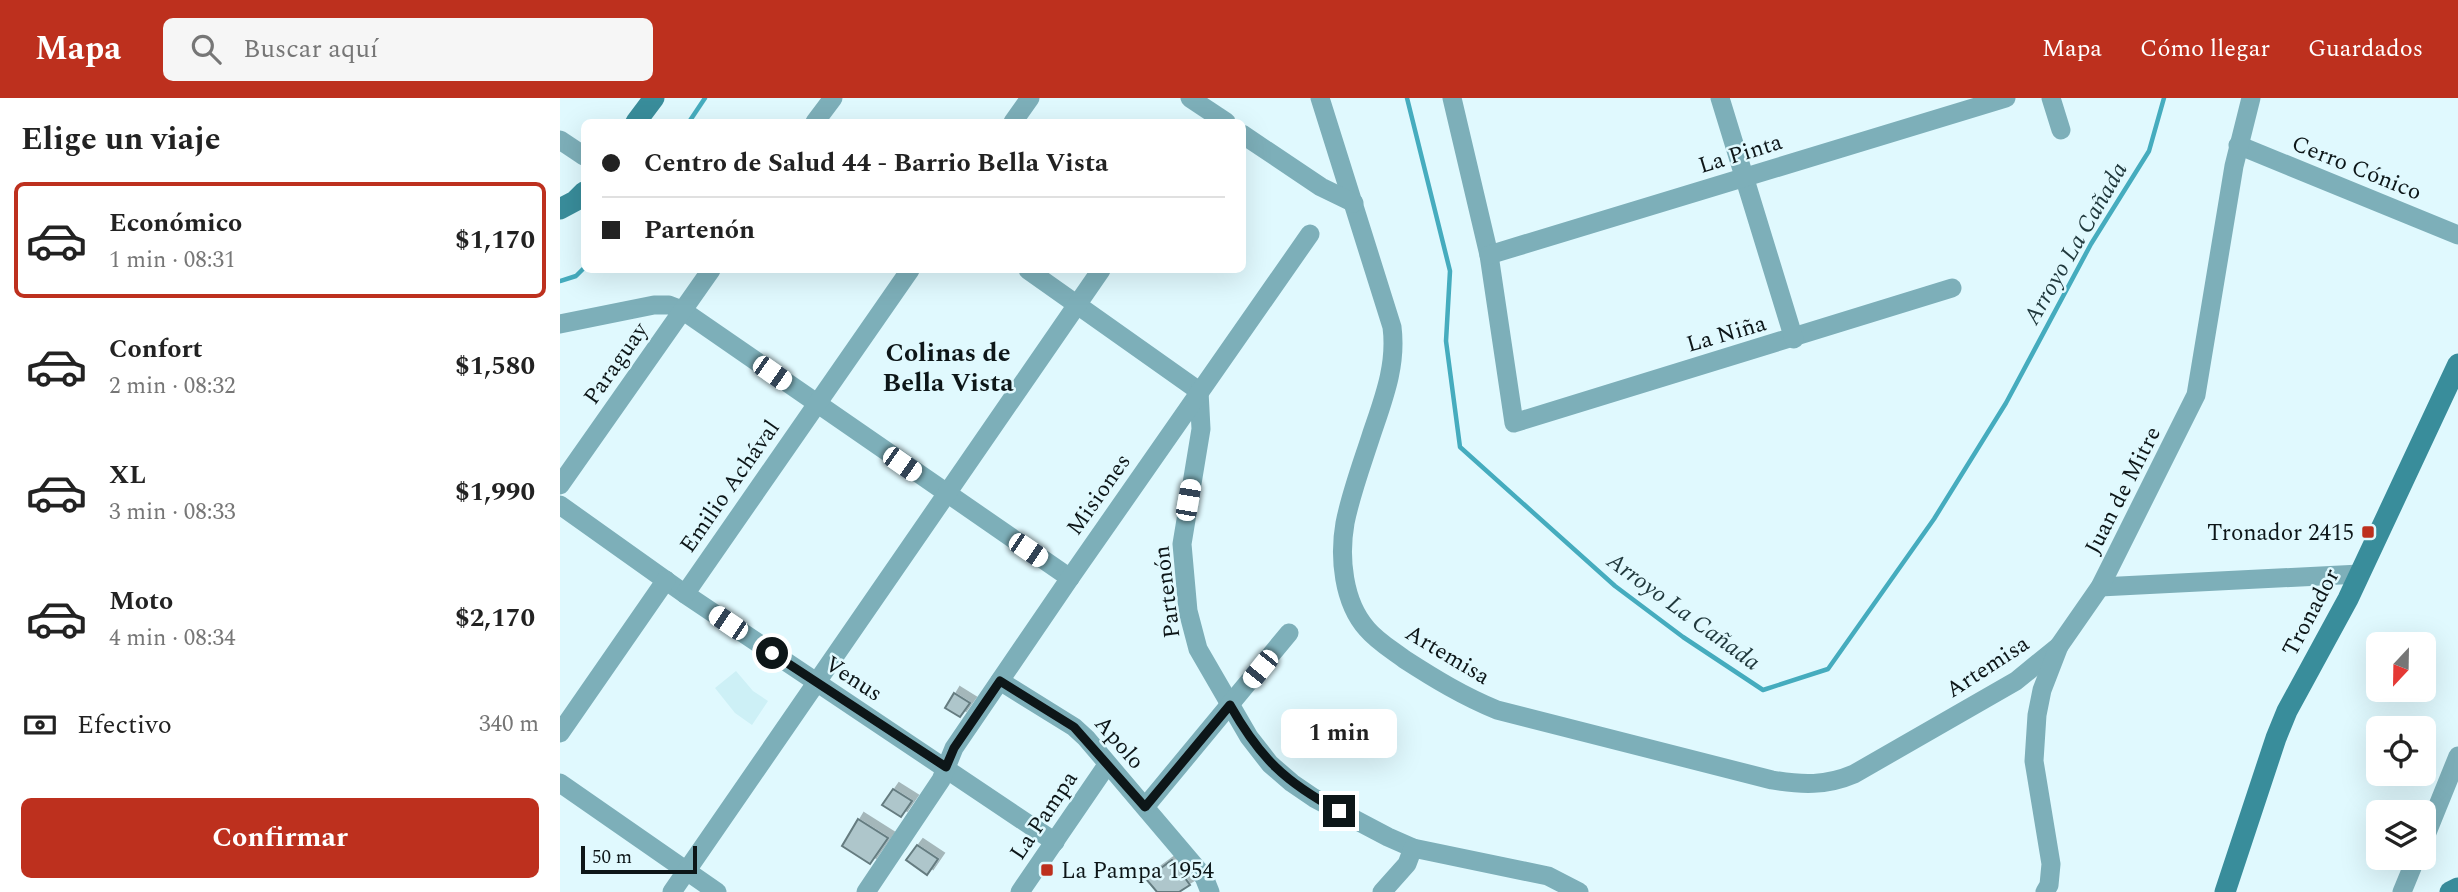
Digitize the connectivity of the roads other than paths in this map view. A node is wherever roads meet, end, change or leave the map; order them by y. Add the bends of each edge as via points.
1 (654, 98) edge
2 (833, 98) edge
3 (1030, 98) edge
4 (1190, 98) edge
5 (1320, 98) edge
6 (1452, 98) edge
7 (1720, 98) edge
8 (2006, 98) edge
9 (2051, 98) edge
10 (2251, 98) edge
11 (1204, 116) edge
12 (638, 119) edge
13 (818, 119) edge
14 (1015, 119) edge
15 (2061, 130) dead end
16 (1246, 137) edge
17 (560, 140) edge
18 (2238, 145) junction
19 (581, 154) edge
20 (1744, 177) junction
21 (581, 195) edge
22 (1354, 204) junction
23 (560, 209) edge
24 (1310, 234) dead end
25 (2458, 235) edge
26 (1489, 255) junction
27 (709, 273) edge
28 (908, 273) edge
29 (1033, 273) edge
30 (1099, 273) edge
31 (1952, 288) dead end
32 (1078, 303) junction
33 (682, 310) junction
34 (560, 324) edge
35 (1794, 339) junction
36 (2458, 364) edge
37 (1199, 391) junction
38 (817, 404) junction
39 (560, 485) edge
40 (945, 494) junction
41 (560, 505) edge
42 (2360, 573) junction
43 (1070, 578) junction
44 (666, 580) junction
45 (2100, 587) junction
46 (685, 593) junction
47 (1289, 633) dead end
48 (2059, 646) junction
49 (1000, 681) junction
50 (816, 682) junction
51 (1230, 705) junction
52 (560, 733) edge
53 (2458, 756) edge
54 (1107, 765) junction
55 (946, 767) junction
56 (560, 783) edge
57 (1145, 807) junction
58 (2436, 810) edge
59 (1055, 842) junction
60 (1413, 848) junction
61 (2411, 870) edge
62 (686, 871) junction
63 (2458, 888) edge
64 (1210, 891) edge
65 (672, 892) edge
66 (717, 892) edge
67 (866, 892) edge
68 (1020, 892) edge
69 (1382, 892) edge
70 (1579, 892) edge
71 (2045, 892) edge
72 (2225, 892) edge
73 (2402, 892) edge
74 (2450, 892) edge

1 - 12 main road
2 - 13 street
3 - 14 street
4 - 11 street
5 - 22 street, Artemisa
6 - 26 street
7 - 20 street
8 - 20 street, La Pinta
9 - 15 street
10 - 18 street, Juan de Mitre
16 - 22 street
17 - 19 street
18 - 25 street, Cerro Cónico
18 - 45 street, Juan de Mitre via 2196,395
20 - 26 street, La Pinta
20 - 35 street
21 - 23 main road
22 - 48 street, Artemisa via 1385,299 1394,344 1390,379 1345,525 1346,584 1367,629 1437,681 1497,710 1772,780 1821,785 1854,774 2016,681
24 - 37 street, Misiones
26 - 35 street, La Niña via 1514,423
27 - 33 street, Paraguay
28 - 38 street, Emilio Achával
29 - 32 street
30 - 32 street
31 - 35 street, La Niña
32 - 37 street
32 - 40 street
33 - 34 street via 654,305
33 - 38 street
33 - 39 street, Paraguay
36 - 42 main road, Tronador
37 - 43 street, Misiones
37 - 51 street, Partenón via 1200,429 1182,544 1188,611 1198,649
38 - 40 street
38 - 46 street, Emilio Achával
40 - 43 street
40 - 50 street
41 - 44 street, Venus
42 - 45 street
42 - 72 main road, Tronador via 2284,720
43 - 49 street, Misiones
44 - 46 street, Venus
44 - 52 street
45 - 48 street, Juan de Mitre
46 - 50 street, Venus
47 - 51 street
48 - 71 street, Juan de Mitre via 2042,690 2035,740 2051,864
49 - 54 street, Apolo via 1074,727
49 - 55 street, Misiones
50 - 55 street, Venus
50 - 62 street
51 - 57 street
51 - 60 street, Partenón via 1270,764 1292,783
53 - 58 street
54 - 57 street, Apolo
54 - 59 street, La Pampa
55 - 59 street, Venus
55 - 67 street, Misiones
56 - 62 street
57 - 64 street, Apolo via 1204,877
59 - 68 street, La Pampa
60 - 69 street via 1407,864
60 - 70 street, Partenón via 1548,876
61 - 73 street
62 - 65 street
62 - 66 street
63 - 74 main road

